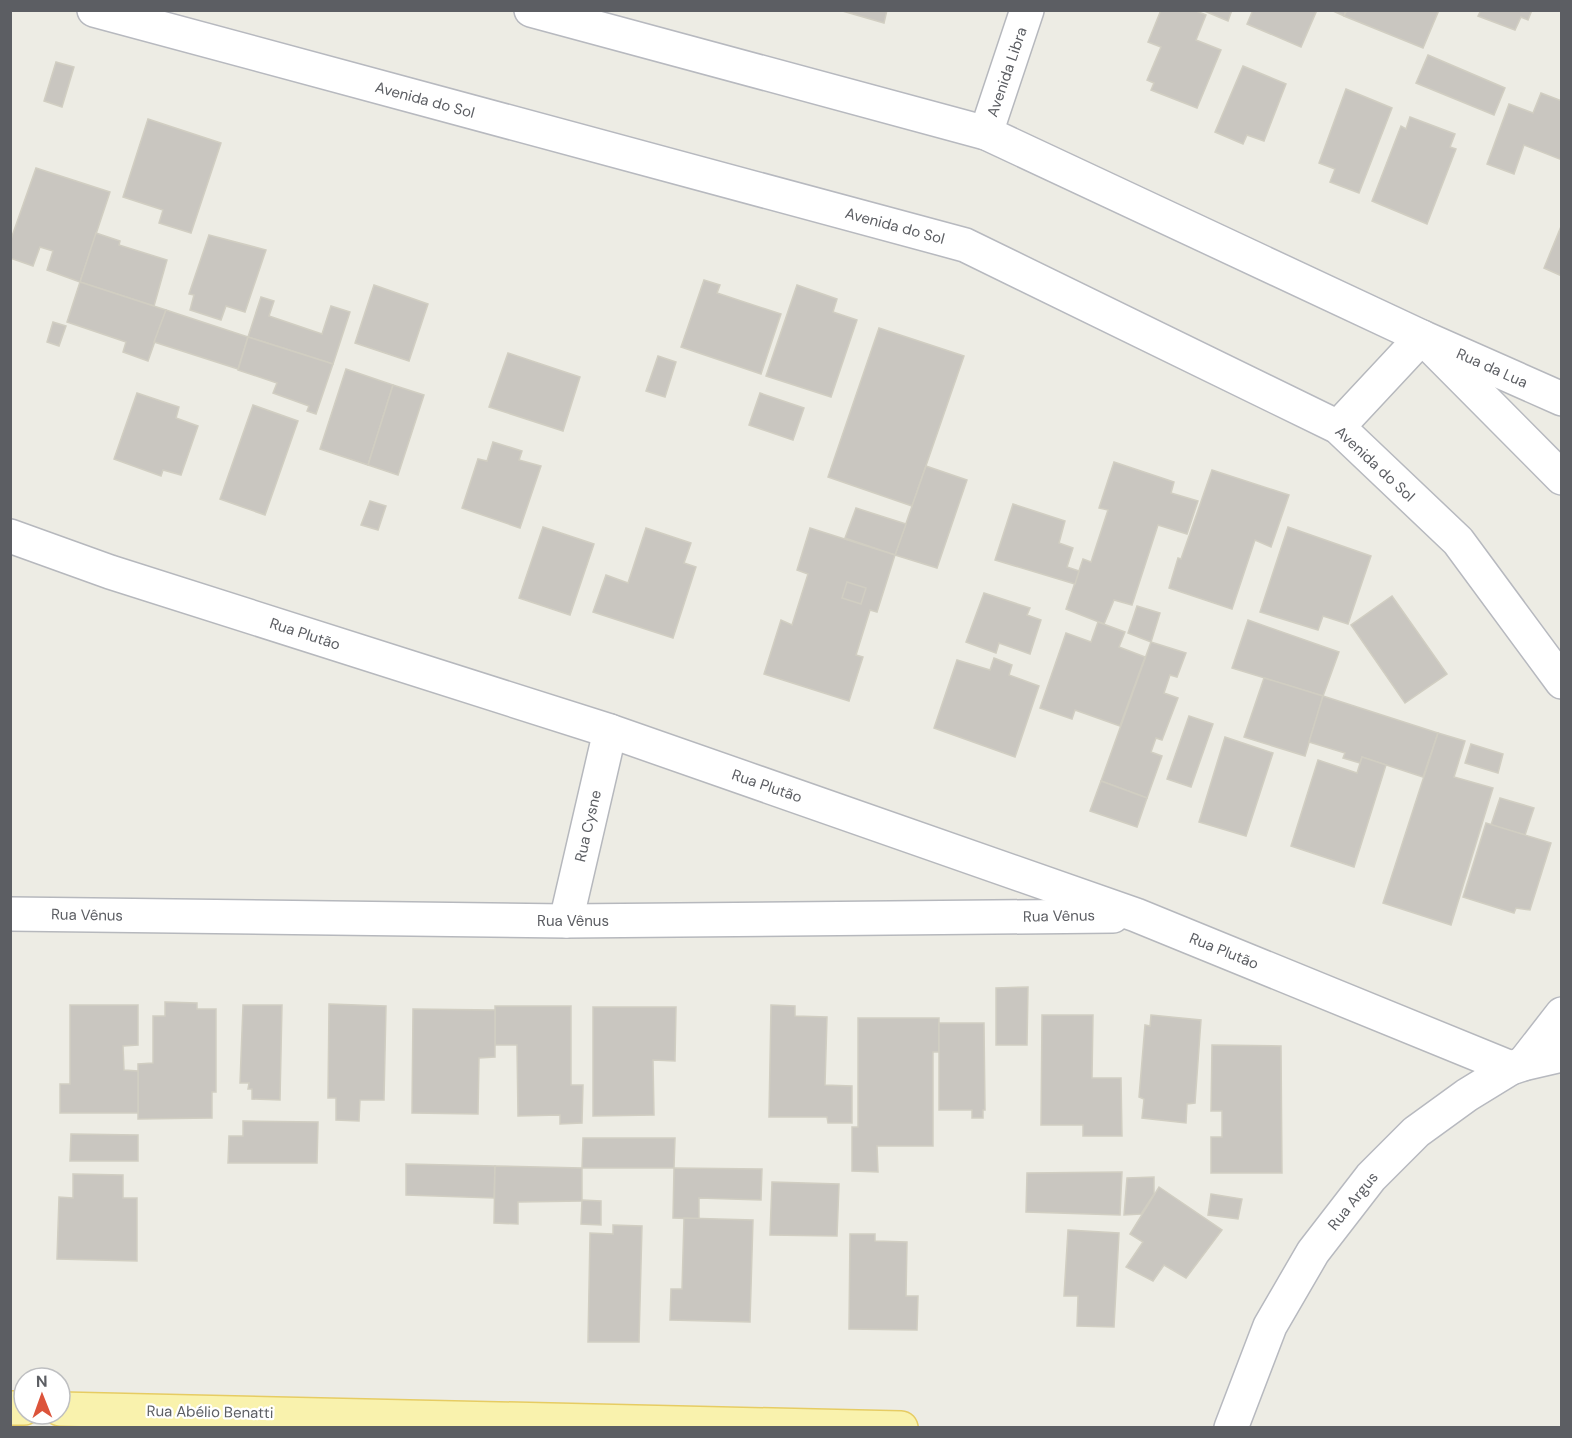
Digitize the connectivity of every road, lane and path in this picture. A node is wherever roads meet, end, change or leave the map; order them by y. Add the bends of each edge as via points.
1 (94, 10) edge
2 (531, 10) edge
3 (1028, 10) edge
4 (986, 133) junction
5 (1422, 337) junction
6 (1562, 399) edge
7 (1338, 427) junction
8 (1562, 478) edge
9 (10, 536) edge
10 (1562, 682) edge
11 (610, 731) junction
12 (10, 914) edge
13 (1136, 915) junction
14 (566, 921) junction
15 (1562, 1014) edge
16 (1562, 1055) edge
17 (1517, 1066) junction
18 (72, 1409) edge
19 (901, 1428) edge
20 (1231, 1428) edge

1 - 7 street, Avenida do Sol via 965,245
2 - 4 street
3 - 4 street, Avenida Libra
4 - 5 street
5 - 6 street, Rua da Lua
5 - 7 street
5 - 8 street
7 - 10 street, Avenida do Sol via 1458,541
9 - 11 street, Rua Plutão via 121,576
11 - 13 street, Rua Plutão
11 - 14 street, Rua Cysne
12 - 14 street, Rua Vênus
13 - 14 street, Rua Vênus
13 - 17 street, Rua Plutão
15 - 17 street
16 - 17 street, Rua Argus
17 - 20 street, Rua Argus via 1467,1095 1416,1132 1371,1177 1312,1252 1270,1326
18 - 19 main road, Rua Abélio Benatti

